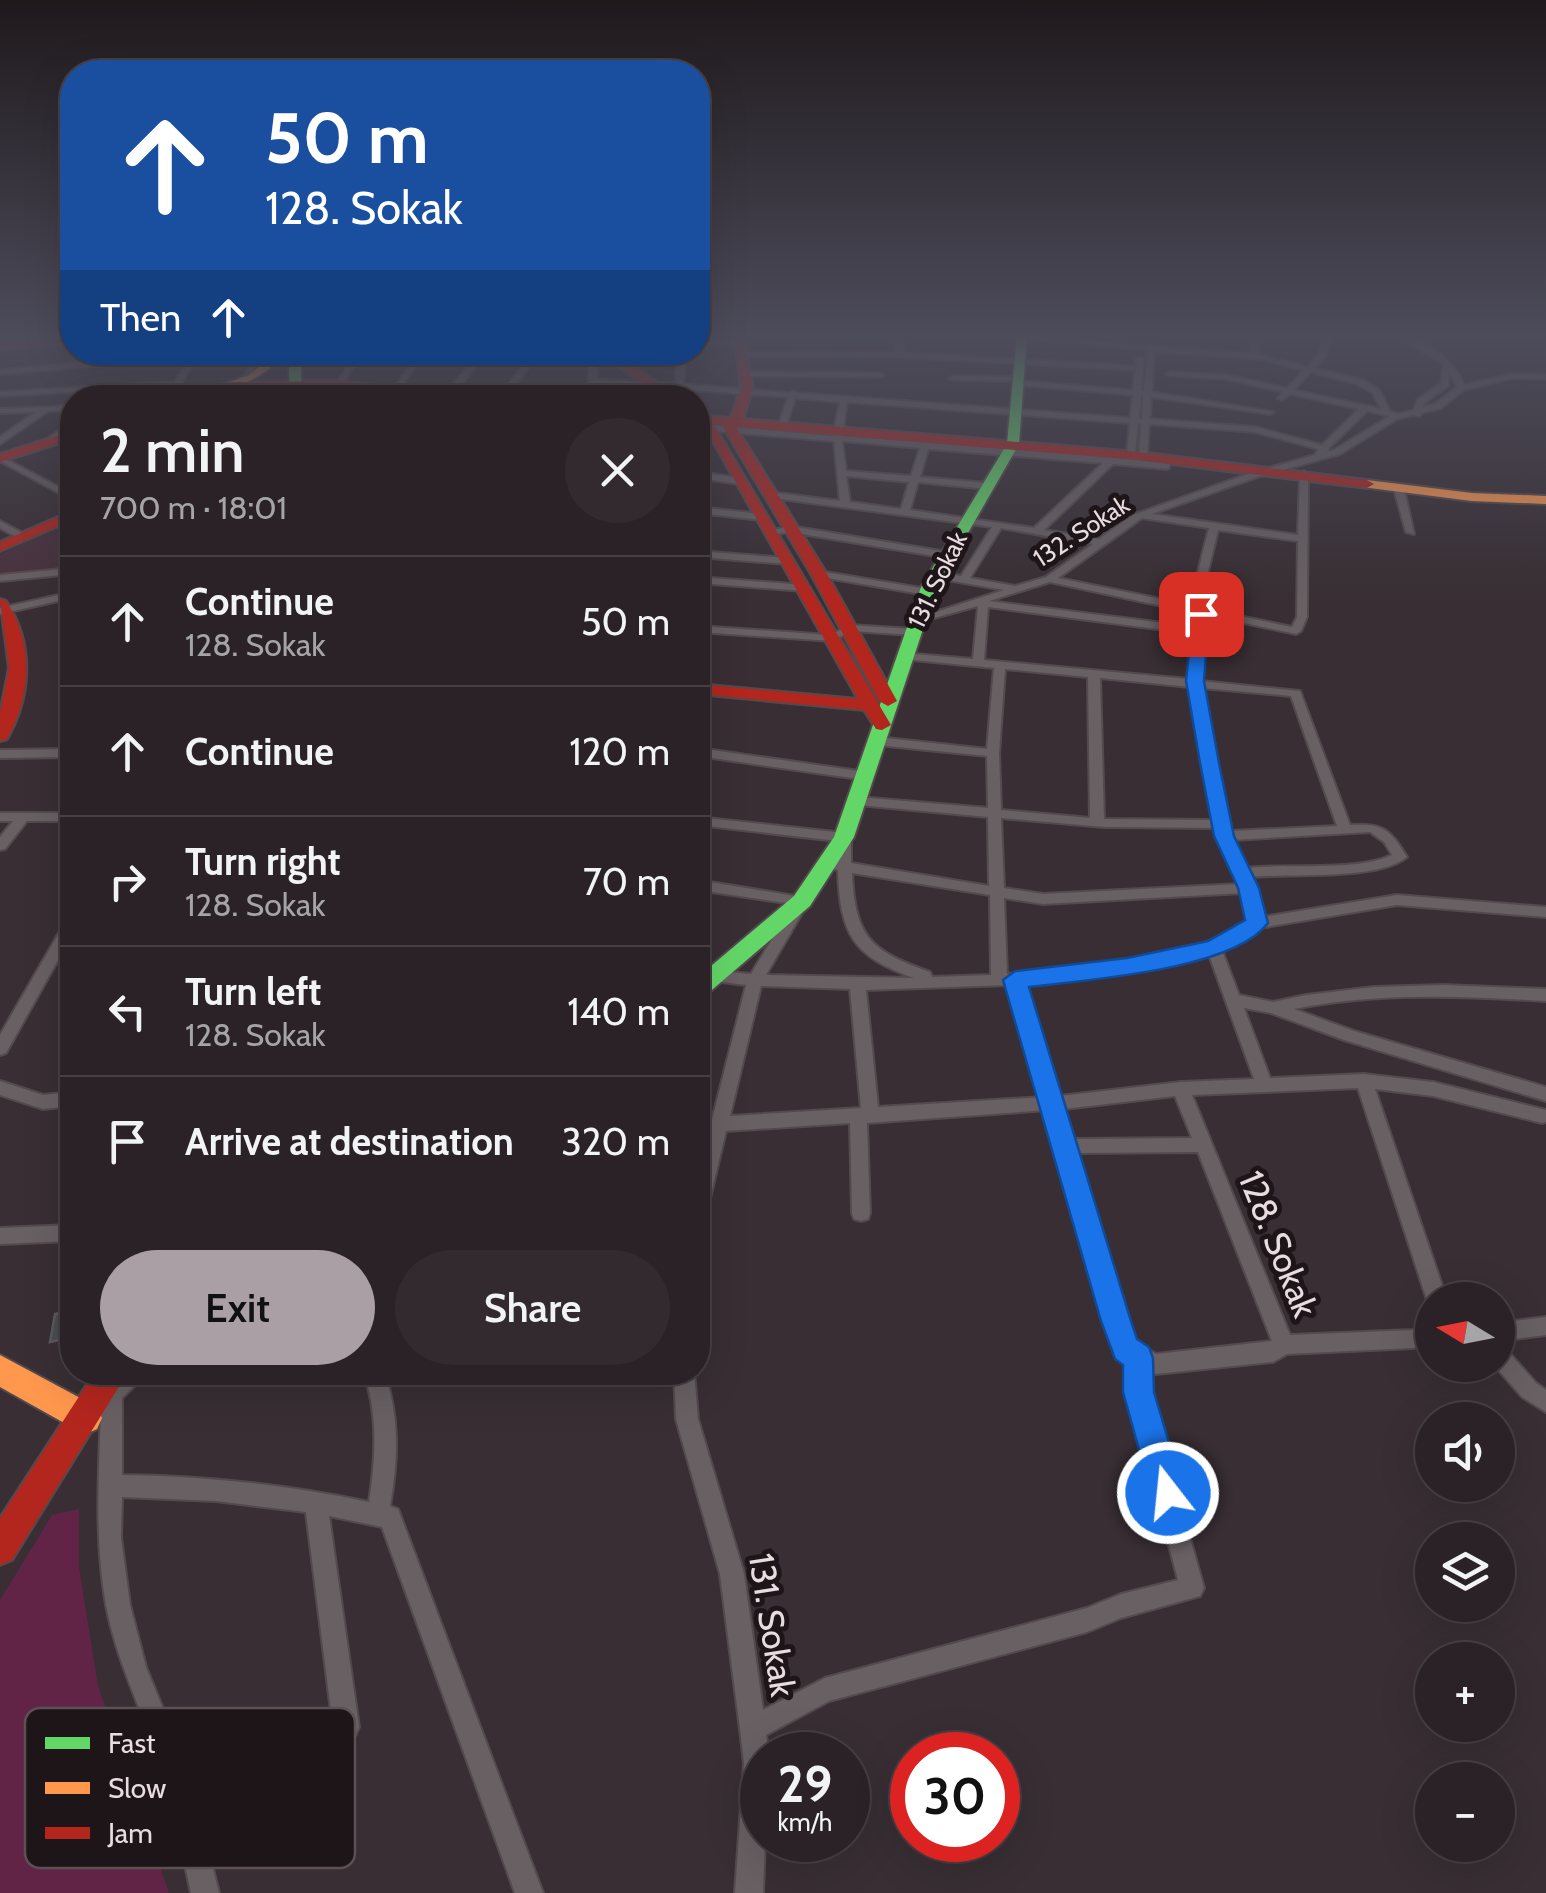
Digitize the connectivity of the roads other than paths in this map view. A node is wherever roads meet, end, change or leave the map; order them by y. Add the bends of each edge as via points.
1 (32, 423) edge
2 (716, 423) edge
3 (716, 423) edge
4 (728, 423) edge
5 (737, 423) edge
6 (840, 423) edge
7 (1018, 423) edge
8 (1134, 423) edge
9 (1145, 423) edge
10 (1164, 423) edge
11 (1261, 423) edge
12 (1350, 423) edge
13 (1381, 423) edge
14 (782, 426) joint
15 (1255, 430) junction
16 (60, 434) edge
17 (838, 435) junction
18 (60, 438) edge
19 (47, 443) junction
20 (924, 446) junction
21 (1011, 448) junction
22 (1326, 449) junction
23 (3, 452) edge
24 (1129, 457) junction
25 (1280, 471) junction
26 (844, 473) junction
27 (710, 476) edge
28 (914, 479) junction
29 (740, 480) junction
30 (988, 486) junction
31 (60, 489) edge
32 (1399, 489) junction
33 (1546, 500) edge
34 (845, 503) junction
35 (710, 511) edge
36 (905, 511) junction
37 (1140, 516) junction
38 (772, 518) junction
39 (60, 520) edge
40 (966, 520) junction
41 (0, 524) edge
42 (998, 525) junction
43 (1214, 526) junction
44 (1036, 532) junction
45 (1411, 532) dead end
46 (23, 537) junction
47 (1304, 539) junction
48 (1101, 542) junction
49 (0, 547) edge
50 (710, 555) edge
51 (788, 562) junction
52 (60, 572) edge
53 (937, 574) junction
54 (0, 578) edge
55 (1050, 579) junction
56 (710, 580) edge
57 (964, 580) junction
58 (812, 581) junction
59 (1016, 588) junction
60 (1101, 592) junction
61 (60, 598) edge
62 (979, 601) junction
63 (2, 608) edge
64 (1201, 614) junction
65 (1111, 619) junction
66 (914, 626) junction
67 (710, 630) edge
68 (1202, 631) junction
69 (841, 633) junction
70 (902, 656) junction
71 (8, 658) edge
72 (978, 663) junction
73 (1000, 664) junction
74 (1094, 673) junction
75 (1195, 681) junction
76 (710, 691) edge
77 (879, 718) junction
78 (0, 735) edge
79 (60, 752) edge
80 (993, 753) junction
81 (0, 754) edge
82 (710, 754) edge
83 (866, 776) junction
84 (858, 801) junction
85 (994, 813) junction
86 (0, 817) edge
87 (60, 818) edge
88 (21, 820) junction
89 (710, 821) edge
90 (1097, 822) junction
91 (1345, 829) junction
92 (1223, 830) junction
93 (844, 837) junction
94 (0, 846) edge
95 (836, 866) junction
96 (1245, 880) junction
97 (710, 887) edge
98 (997, 893) junction
99 (802, 901) junction
100 (1546, 912) edge
101 (1257, 923) junction
102 (60, 944) edge
103 (1214, 948) junction
104 (710, 974) edge
105 (710, 980) edge
106 (1007, 980) junction
107 (940, 981) junction
108 (754, 982) junction
109 (858, 982) junction
110 (1546, 994) edge
111 (1234, 1000) junction
112 (1272, 1008) junction
113 (0, 1049) edge
114 (1364, 1081) junction
115 (1264, 1085) junction
116 (0, 1088) edge
117 (1181, 1089) junction
118 (1546, 1094) edge
119 (60, 1101) edge
120 (1054, 1103) junction
121 (1542, 1116) dead end
122 (864, 1117) junction
123 (720, 1124) junction
124 (1066, 1146) junction
125 (1204, 1146) junction
126 (710, 1164) edge
127 (862, 1214) dead end
128 (60, 1234) edge
129 (0, 1236) edge
130 (1431, 1282) edge
131 (1546, 1326) edge
132 (1515, 1330) edge
133 (1415, 1338) edge
134 (1284, 1345) junction
135 (1138, 1358) junction
136 (0, 1370) edge
137 (1515, 1375) edge
138 (109, 1385) edge
139 (112, 1385) edge
140 (379, 1385) edge
141 (685, 1385) edge
142 (1546, 1402) edge
143 (86, 1418) junction
144 (110, 1486) junction
145 (316, 1501) junction
146 (378, 1514) junction
147 (0, 1548) edge
148 (150, 1708) edge
149 (343, 1708) edge
150 (753, 1729) junction
151 (199, 1868) edge
152 (205, 1893) edge
153 (529, 1893) edge
154 (750, 1893) edge

1 - 23 street
2 - 29 street
3 - 38 street
4 - 17 street
5 - 14 street
6 - 17 street
7 - 21 street, 131. Sokak
8 - 24 street
9 - 24 street
10 - 15 street
11 - 15 street
12 - 22 street
13 - 25 street, 132. Sokak via 1352,446
14 - 17 street
15 - 22 street
16 - 19 street
17 - 20 street
17 - 21 street
17 - 26 street
18 - 19 street
19 - 23 street
20 - 21 street
20 - 28 street
21 - 24 street
21 - 30 street, 131. Sokak
22 - 25 street
23 - 31 street
24 - 25 street
24 - 44 street
25 - 32 street
25 - 37 street, 132. Sokak
25 - 47 street
26 - 28 street
26 - 34 street
27 - 29 street
28 - 30 street
28 - 36 street
29 - 38 street
30 - 40 street, 131. Sokak
32 - 33 street
32 - 45 street
34 - 36 street
34 - 38 street
35 - 38 street
36 - 40 street
37 - 43 street
37 - 48 street, 132. Sokak
38 - 51 street
38 - 53 street
38 - 58 street
39 - 46 street
40 - 42 street
40 - 53 street, 131. Sokak
41 - 46 street
42 - 44 street
42 - 57 street
43 - 47 street
43 - 64 street via 1202,573
44 - 48 street
46 - 49 street
47 - 64 street via 1296,631
48 - 55 street, 132. Sokak
50 - 51 street
51 - 58 street
52 - 54 street
53 - 57 street
53 - 58 street
53 - 66 street, 131. Sokak
55 - 59 street, 132. Sokak
55 - 60 street
56 - 58 street
57 - 59 street
58 - 69 street
59 - 62 street, 132. Sokak
60 - 64 street
60 - 65 street
61 - 63 street
62 - 65 street
62 - 66 street, 132. Sokak
62 - 72 street
63 - 71 street
64 - 68 street
65 - 68 street
66 - 69 street
66 - 70 street, 131. Sokak
67 - 69 street
68 - 75 street
69 - 77 street
70 - 72 street
70 - 77 street, 131. Sokak
71 - 78 street via 16,693
72 - 73 street
73 - 74 street
73 - 80 street
74 - 75 street
74 - 90 street
75 - 91 street via 1296,693
75 - 92 street
76 - 77 street
77 - 80 street
77 - 83 street, 131. Sokak
79 - 81 street
80 - 85 street
82 - 83 street
83 - 84 street, 131. Sokak
84 - 85 street
84 - 93 street, 131. Sokak
85 - 90 street
85 - 98 street
86 - 88 street
87 - 88 street
88 - 94 street
89 - 93 street
90 - 92 street
91 - 92 street
91 - 96 street via 1382,832 1400,857
92 - 96 street
93 - 95 street, 131. Sokak
95 - 98 street
95 - 99 street, 131. Sokak
95 - 107 street via 859,942 889,966
96 - 98 street via 1043,900
96 - 101 street
97 - 99 street
98 - 106 street
99 - 104 street, 131. Sokak
99 - 108 street
100 - 101 street via 1397,900
101 - 103 street
102 - 113 street
103 - 106 street via 1127,967
103 - 111 street
105 - 108 street
106 - 107 street
106 - 120 street
107 - 109 street
108 - 109 street
108 - 123 street
109 - 122 street
110 - 112 street via 1394,994
111 - 112 street
111 - 115 street
112 - 118 street
114 - 115 street
114 - 121 street via 1433,1089
114 - 130 street
115 - 117 street
116 - 119 street
117 - 120 street
117 - 125 street, 128. Sokak
120 - 122 street
120 - 124 street
122 - 123 street
122 - 127 street
123 - 126 street
124 - 125 street
124 - 135 street via 1116,1321 1126,1348
125 - 134 street, 128. Sokak
128 - 129 street
131 - 132 street
133 - 134 street
134 - 135 street, 128. Sokak via 1273,1352 1156,1364
135 - 150 street via 1139,1392 1192,1588 825,1690
136 - 143 street
137 - 142 street
138 - 143 street
139 - 144 street
140 - 146 street via 388,1454
141 - 150 street, 131. Sokak via 687,1419 732,1574
143 - 147 street
144 - 145 street via 192,1486
144 - 148 street via 118,1605
145 - 146 street
145 - 149 street
146 - 153 street via 390,1517
150 - 154 street, 131. Sokak
151 - 152 street

